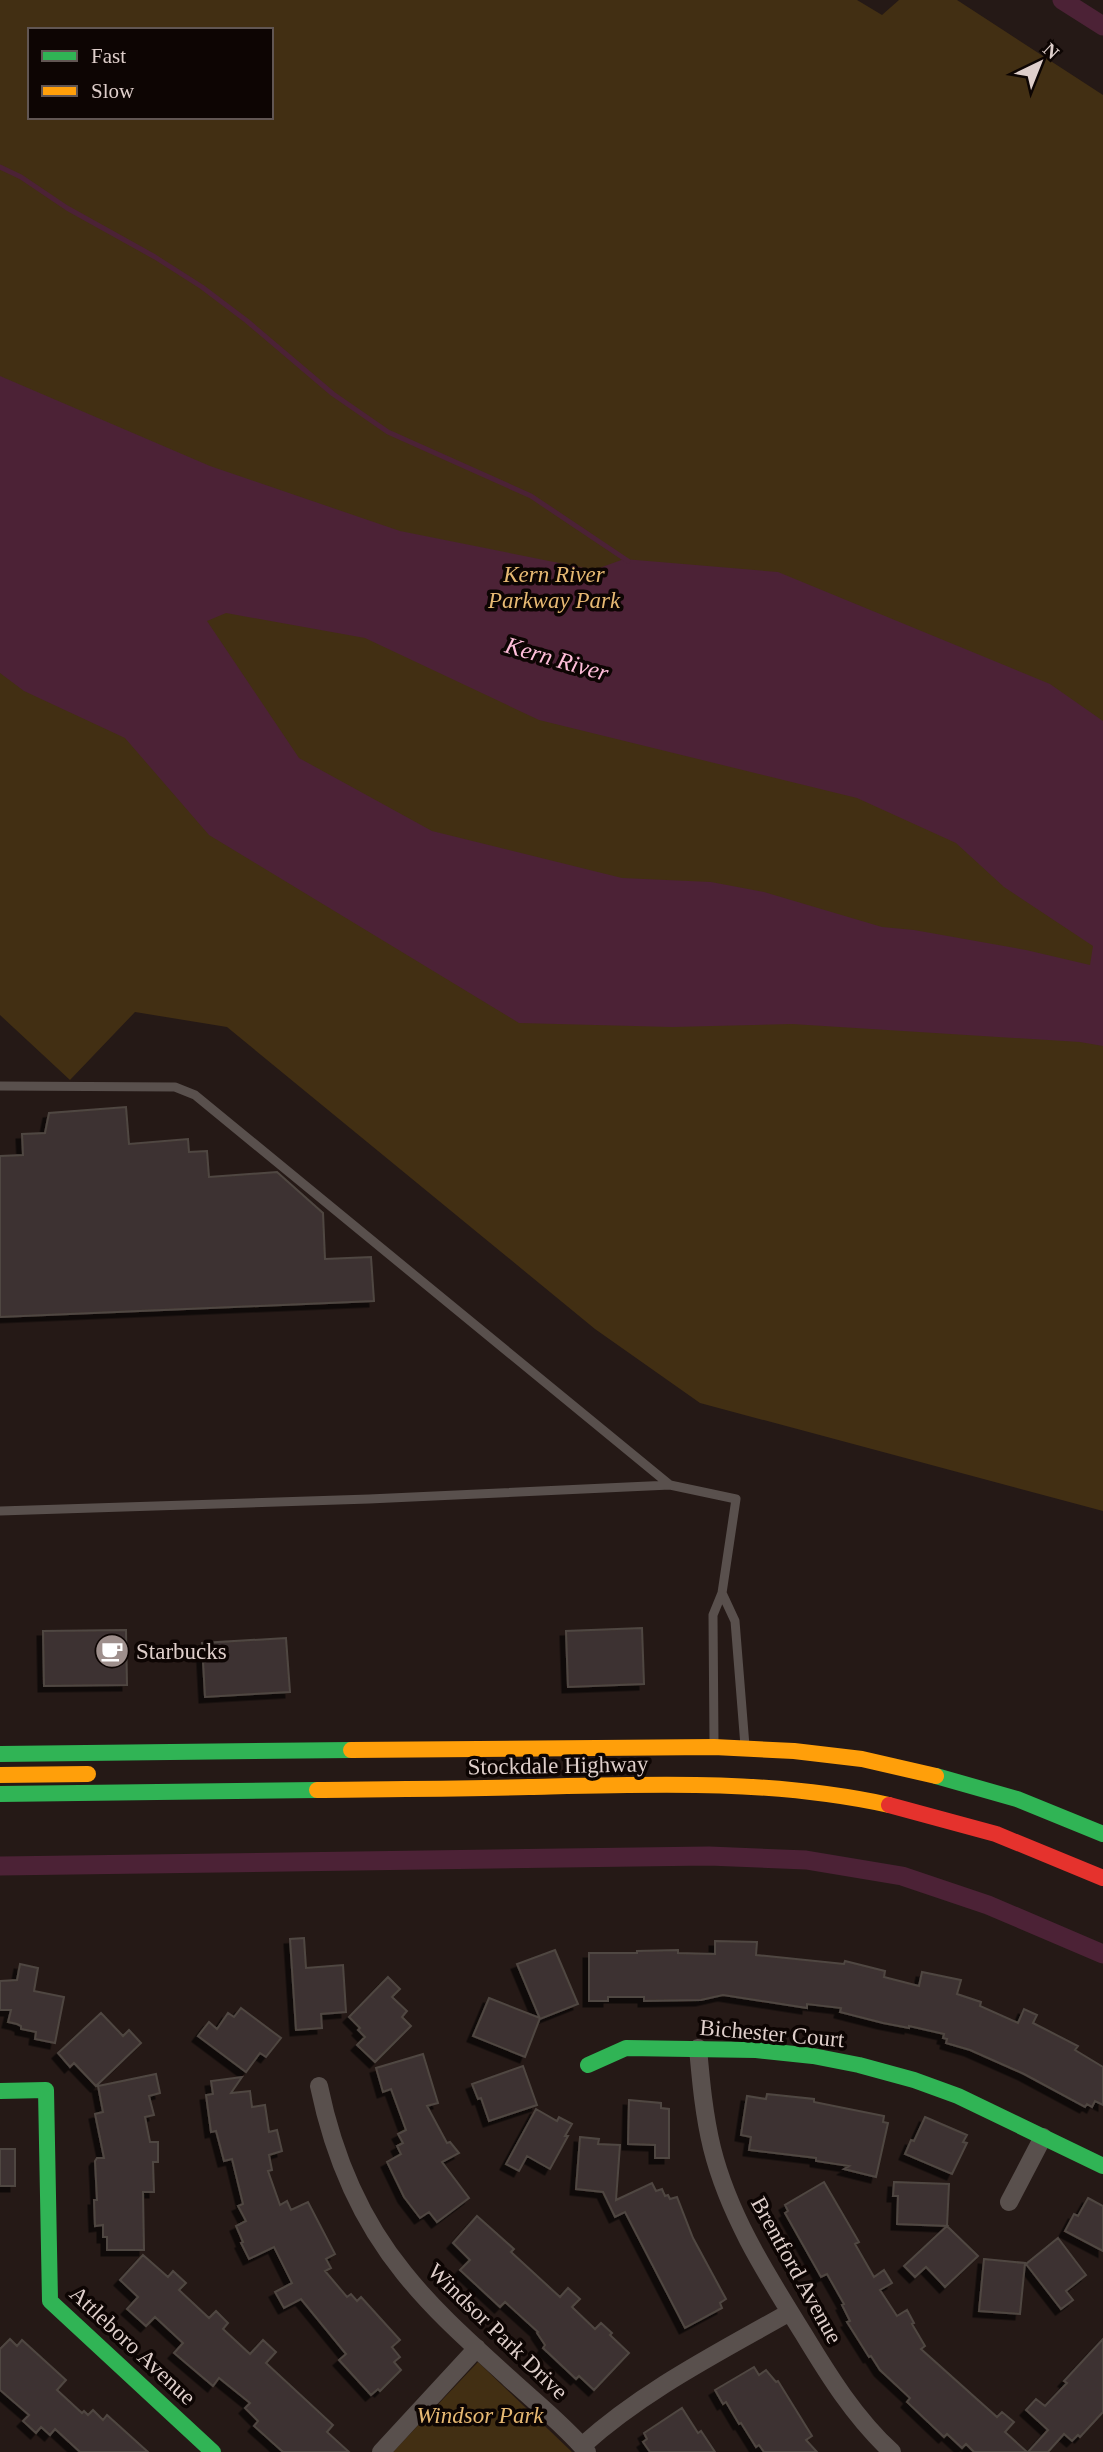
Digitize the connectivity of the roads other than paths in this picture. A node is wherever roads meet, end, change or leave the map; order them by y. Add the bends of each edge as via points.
1 (0, 1086) edge
2 (670, 1485) junction
3 (0, 1511) edge
4 (722, 1593) junction
5 (714, 1747) junction
6 (745, 1748) junction
7 (0, 1754) edge
8 (101, 1773) dead end
9 (0, 1775) edge
10 (0, 1794) edge
11 (1103, 1834) edge
12 (1103, 1866) edge
13 (1080, 1867) junction
14 (1103, 1878) edge
15 (698, 2048) junction
16 (588, 2065) dead end
17 (319, 2086) dead end
18 (0, 2091) edge
19 (1044, 2137) junction
20 (1103, 2166) edge
21 (1009, 2202) dead end
22 (790, 2312) junction
23 (477, 2348) junction
24 (584, 2449) edge
25 (213, 2452) edge
26 (381, 2452) edge
27 (892, 2452) edge

1 - 2 lane via 175,1087 195,1095
2 - 3 lane
2 - 4 lane via 736,1499
4 - 5 lane via 713,1615
4 - 6 lane via 735,1621
5 - 6 main road, Stockdale Highway
5 - 7 main road, Stockdale Highway via 161,1760
6 - 11 main road, Stockdale Highway via 835,1755 927,1773 1017,1799
8 - 9 main road
10 - 13 main road, Stockdale Highway via 635,1786 772,1789 915,1811 993,1833
12 - 13 main road
13 - 14 main road, Stockdale Highway
15 - 16 main road, Bichester Court via 626,2048
15 - 19 main road, Bichester Court via 813,2056 859,2065 958,2096
15 - 22 street, Brentford Avenue via 703,2106 727,2194
17 - 23 street, Windsor Park Drive via 338,2157 378,2237 426,2298
18 - 25 main road, Attleboro Avenue via 47,2090 50,2301
19 - 20 main road, Bichester Court
19 - 21 street
22 - 24 street via 636,2401
22 - 27 street, Brentford Avenue via 835,2385
23 - 24 street, Windsor Park Drive
23 - 26 street

